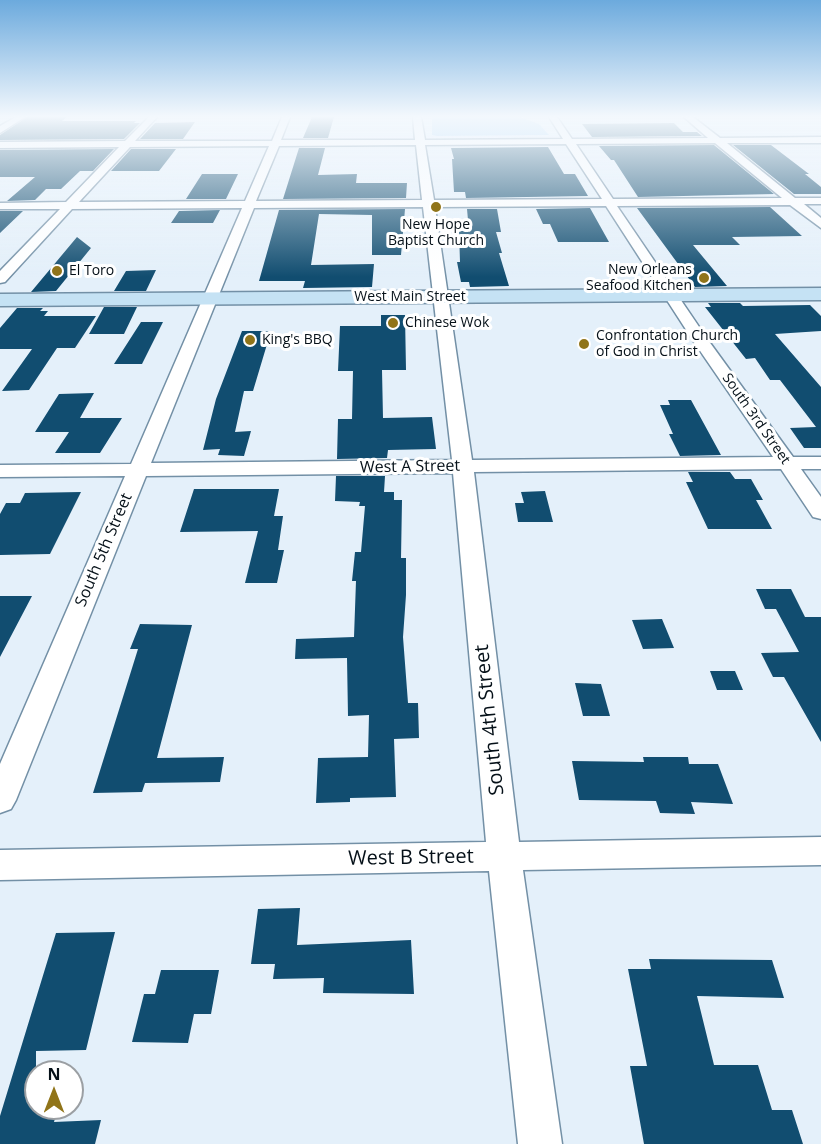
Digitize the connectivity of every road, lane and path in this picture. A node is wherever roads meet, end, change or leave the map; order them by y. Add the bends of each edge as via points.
1 (102, 170) edge
2 (263, 170) edge
3 (424, 170) edge
4 (588, 170) edge
5 (753, 170) edge
6 (791, 201) junction
7 (821, 201) edge
8 (609, 202) junction
9 (430, 203) junction
10 (249, 204) junction
11 (70, 205) junction
12 (0, 206) edge
13 (821, 224) edge
14 (0, 279) edge
15 (821, 294) edge
16 (671, 295) junction
17 (440, 297) junction
18 (208, 299) junction
19 (0, 300) edge
20 (788, 463) junction
21 (821, 463) edge
22 (463, 466) junction
23 (137, 470) junction
24 (0, 471) edge
25 (821, 512) edge
26 (0, 800) edge
27 (821, 851) edge
28 (504, 856) junction
29 (0, 865) edge
30 (540, 1144) edge

1 - 11 street
2 - 10 street, South 5th Street
3 - 9 street, South 4th Street
4 - 8 street, South 3rd Street
5 - 6 street
6 - 7 street
6 - 8 street
6 - 13 street
8 - 9 street
8 - 16 street, South 3rd Street
9 - 10 street
9 - 17 street, South 4th Street
10 - 11 street
10 - 18 street, South 5th Street
11 - 12 street
11 - 14 street
15 - 16 main road, West Main Street
16 - 17 main road, West Main Street
16 - 20 street, South 3rd Street
17 - 18 main road, West Main Street
17 - 22 street, South 4th Street
18 - 19 main road, West Main Street
18 - 23 street, South 5th Street
20 - 21 street, West A Street
20 - 22 street, West A Street
20 - 25 street, South 3rd Street
22 - 23 street, West A Street
22 - 28 street, South 4th Street
23 - 24 street, West A Street
23 - 26 street, South 5th Street
27 - 28 street, West B Street
28 - 29 street, West B Street
28 - 30 street, South 4th Street

